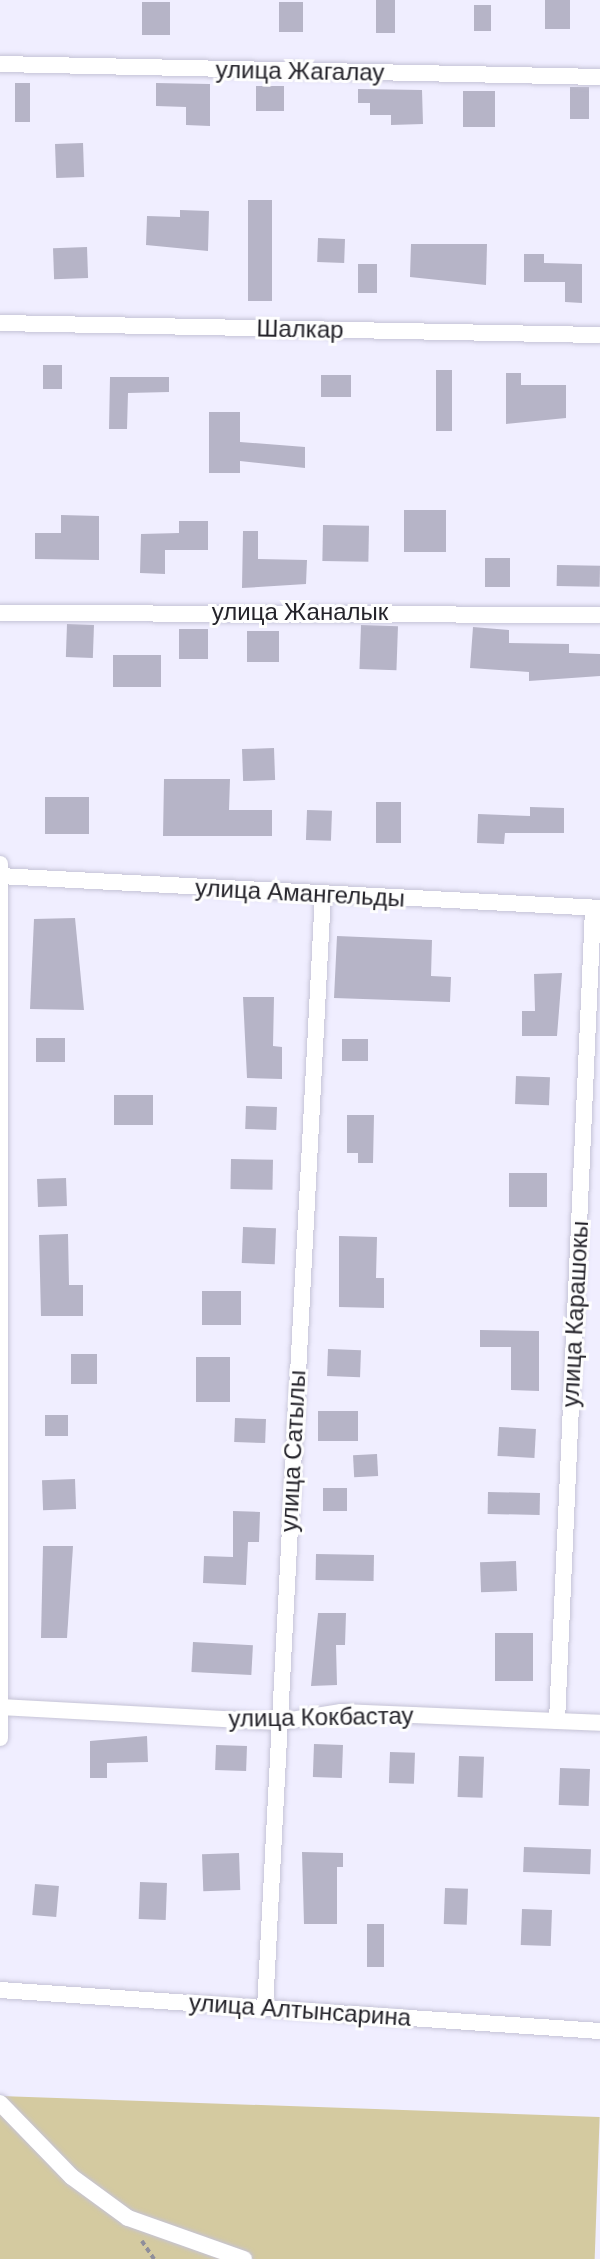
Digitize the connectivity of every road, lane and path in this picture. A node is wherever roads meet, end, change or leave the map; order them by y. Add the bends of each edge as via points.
1 (0, 64) edge
2 (600, 77) edge
3 (0, 323) edge
4 (600, 335) edge
5 (0, 613) edge
6 (600, 615) edge
7 (0, 864) edge
8 (0, 876) edge
9 (323, 894) junction
10 (596, 908) edge
11 (1, 1707) edge
12 (557, 1721) junction
13 (279, 1722) junction
14 (600, 1723) edge
15 (0, 1738) edge
16 (0, 1990) edge
17 (265, 2008) junction
18 (600, 2031) edge
19 (0, 2103) edge
20 (244, 2259) edge

1 - 2 street, улица Жагалау
3 - 4 street, Шалкар
5 - 6 street, улица Жаналык
7 - 8 street
8 - 9 street, улица Амангельды
8 - 11 street
9 - 10 street, улица Амангельды
9 - 13 street, улица Сатылы
10 - 12 street, улица Карашокы
11 - 13 street, улица Кокбастау
11 - 15 street
12 - 13 street, улица Кокбастау via 341,1712
12 - 14 street, улица Кокбастау
13 - 17 street, улица Сатылы
16 - 17 street, улица Алтынсарина
17 - 18 street, улица Алтынсарина
19 - 20 street via 72,2177 128,2218

